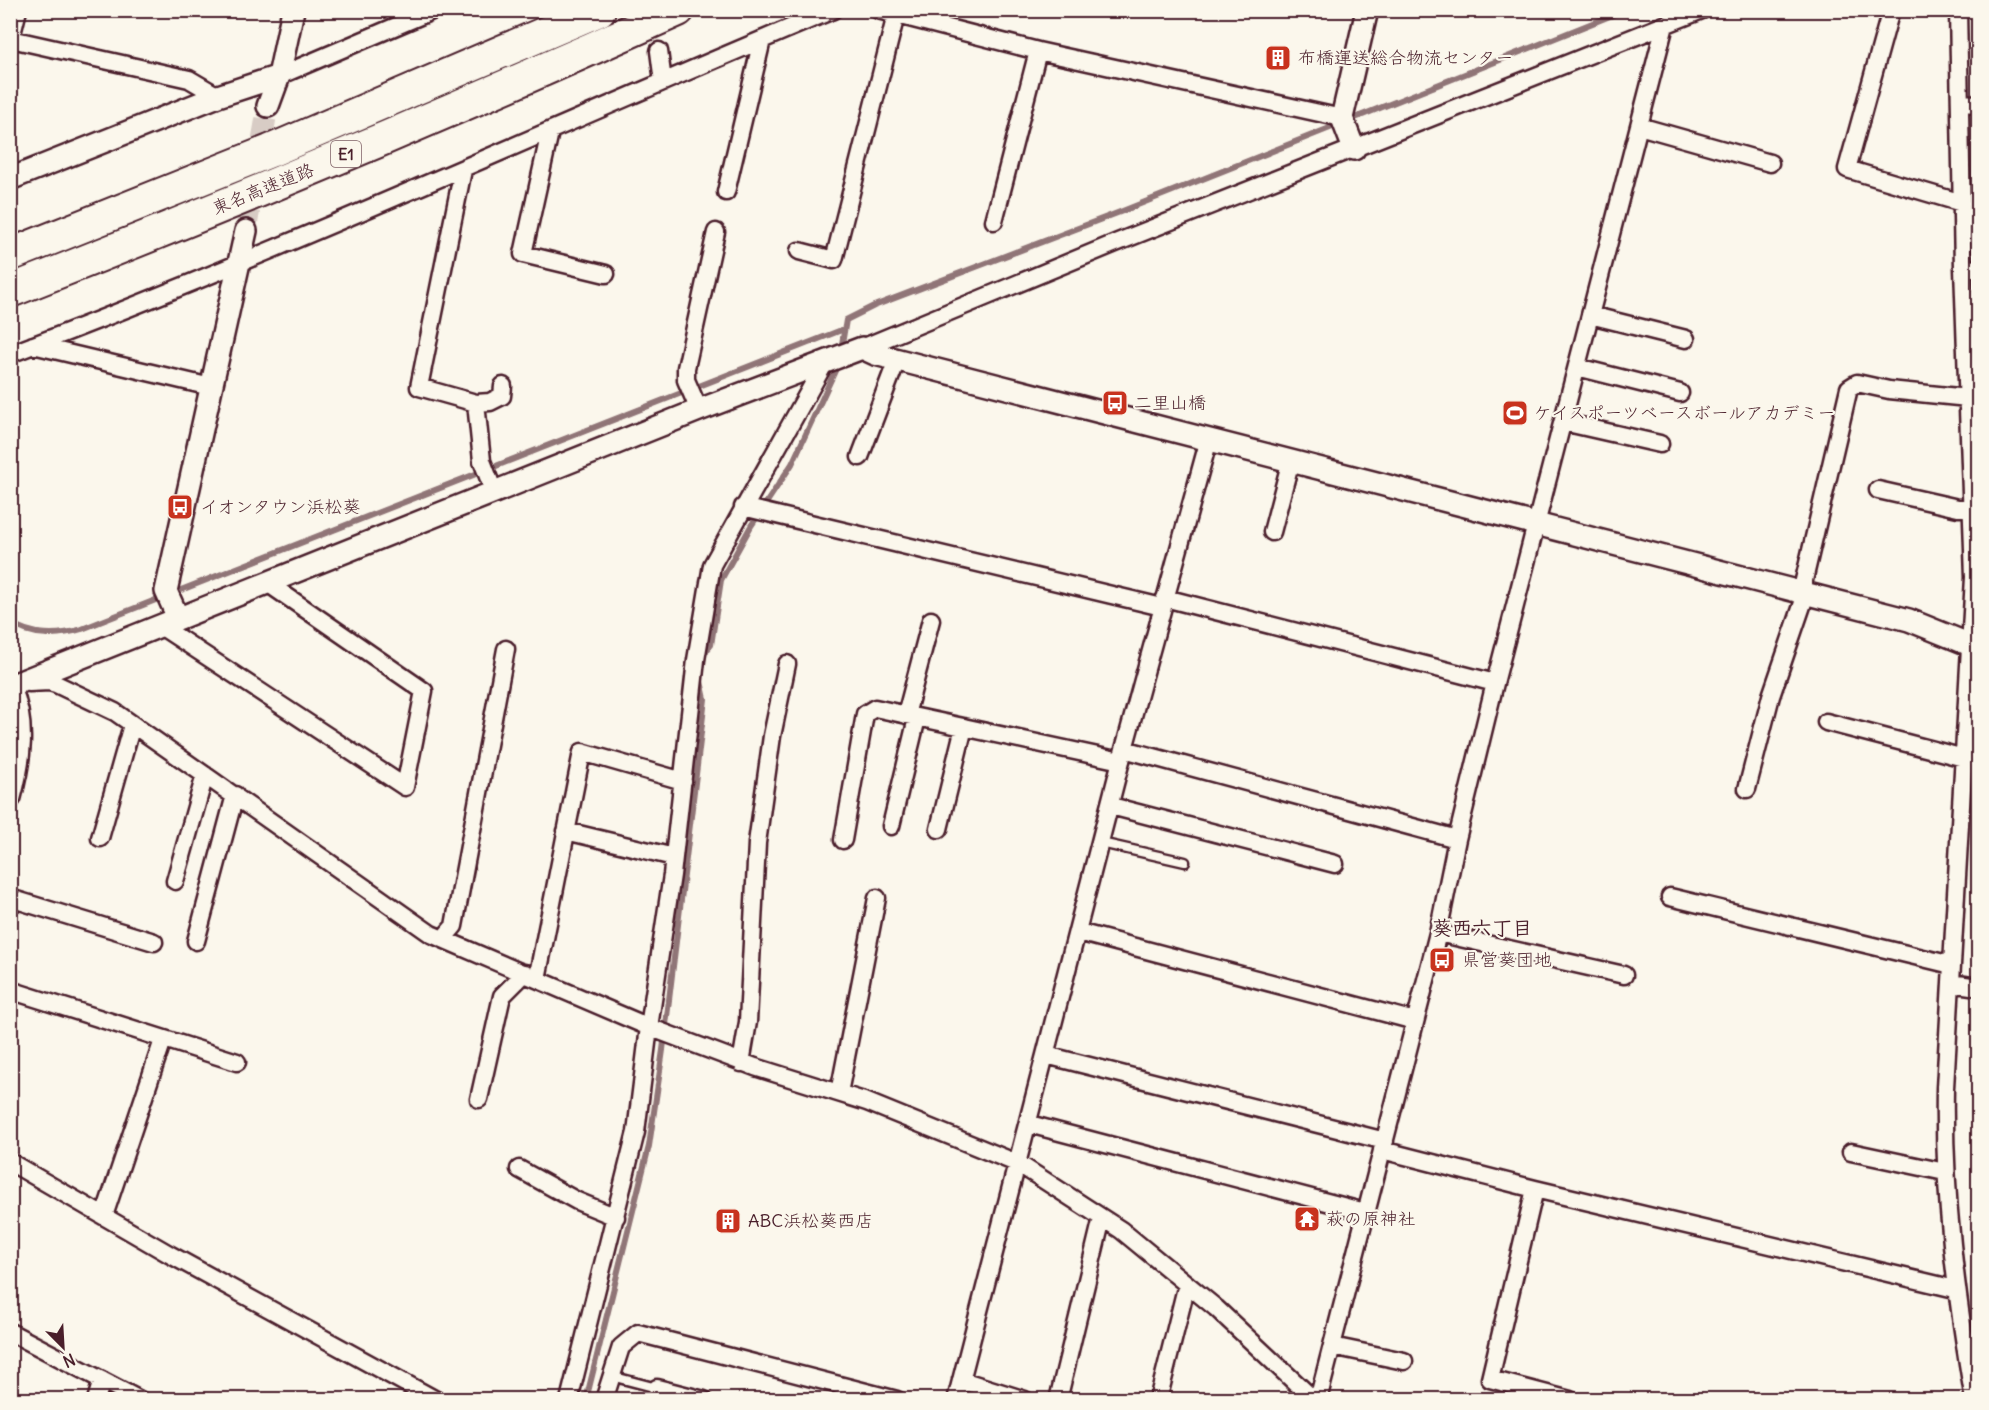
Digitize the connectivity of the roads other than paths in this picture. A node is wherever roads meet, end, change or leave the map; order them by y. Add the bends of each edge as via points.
1 (18, 10) edge
2 (292, 10) edge
3 (434, 10) edge
4 (599, 10) edge
5 (678, 10) edge
6 (832, 10) edge
7 (878, 10) edge
8 (1367, 10) edge
9 (1702, 10) edge
10 (1891, 10) edge
11 (1958, 10) edge
12 (896, 15) junction
13 (1665, 25) junction
14 (11, 40) edge
15 (762, 40) junction
16 (658, 51) dead end
17 (1038, 51) junction
18 (279, 75) junction
19 (663, 82) junction
20 (219, 96) junction
21 (1960, 103) junction
22 (1978, 104) edge
23 (268, 106) tunnel mouth
24 (1342, 118) junction
25 (1639, 126) junction
26 (550, 132) junction
27 (1354, 148) junction
28 (1770, 163) dead end
29 (463, 170) junction
30 (10, 179) edge
31 (726, 192) dead end
32 (1962, 203) junction
33 (994, 221) dead end
34 (246, 231) tunnel mouth
35 (716, 232) dead end
36 (799, 251) dead end
37 (10, 255) edge
38 (241, 262) junction
39 (1971, 268) edge
40 (606, 274) dead end
41 (10, 291) edge
42 (1590, 315) junction
43 (1686, 339) dead end
44 (33, 345) junction
45 (862, 348) junction
46 (10, 354) edge
47 (827, 360) junction
48 (897, 360) junction
49 (1577, 367) junction
50 (503, 386) dead end
51 (211, 387) junction
52 (1680, 393) dead end
53 (1968, 398) junction
54 (476, 403) junction
55 (696, 405) junction
56 (1563, 422) junction
57 (1209, 439) junction
58 (1660, 444) dead end
59 (860, 456) dead end
60 (1291, 460) junction
61 (492, 487) junction
62 (1878, 490) dead end
63 (743, 507) junction
64 (1972, 508) junction
65 (1536, 524) junction
66 (1272, 532) dead end
67 (266, 582) junction
68 (1804, 593) junction
69 (1976, 595) edge
70 (1164, 602) junction
71 (169, 610) junction
72 (931, 620) dead end
73 (1974, 646) edge
74 (506, 649) dead end
75 (787, 664) dead end
76 (1495, 683) junction
77 (10, 686) edge
78 (911, 716) junction
79 (1826, 722) dead end
80 (132, 725) junction
81 (964, 728) junction
82 (1122, 755) junction
83 (1964, 758) junction
84 (204, 775) junction
85 (683, 781) junction
86 (1747, 789) dead end
87 (236, 795) junction
88 (10, 796) edge
89 (1111, 806) junction
90 (891, 826) dead end
91 (939, 829) dead end
92 (566, 831) junction
93 (100, 838) dead end
94 (1456, 839) junction
95 (843, 840) dead end
96 (1101, 843) junction
97 (674, 857) junction
98 (1185, 862) dead end
99 (1335, 864) dead end
100 (175, 881) dead end
101 (1670, 897) dead end
102 (10, 898) edge
103 (877, 898) dead end
104 (1078, 932) junction
105 (1438, 933) junction
106 (443, 939) junction
107 (196, 941) dead end
108 (154, 942) dead end
109 (1952, 965) junction
110 (1624, 975) dead end
111 (531, 976) junction
112 (1951, 984) junction
113 (1978, 987) edge
114 (10, 990) edge
115 (1415, 1021) junction
116 (649, 1027) junction
117 (163, 1040) junction
118 (1046, 1055) junction
119 (237, 1062) dead end
120 (741, 1063) junction
121 (839, 1093) junction
122 (479, 1099) dead end
123 (1029, 1124) junction
124 (1384, 1146) junction
125 (1851, 1152) dead end
126 (10, 1162) edge
127 (1019, 1164) junction
128 (519, 1169) dead end
129 (1945, 1172) junction
130 (1535, 1189) junction
131 (1365, 1212) junction
132 (104, 1216) junction
133 (616, 1217) junction
134 (1102, 1218) junction
135 (1187, 1284) junction
136 (1955, 1289) junction
137 (10, 1332) edge
138 (1332, 1346) junction
139 (1404, 1361) dead end
140 (611, 1376) junction
141 (102, 1380) junction
142 (962, 1380) junction
143 (657, 1388) joint
144 (96, 1400) edge
145 (140, 1400) edge
146 (436, 1400) edge
147 (569, 1400) edge
148 (604, 1400) edge
149 (704, 1400) edge
150 (897, 1400) edge
151 (956, 1400) edge
152 (1025, 1400) edge
153 (1058, 1400) edge
154 (1158, 1400) edge
155 (1314, 1400) edge
156 (1318, 1400) edge
157 (1570, 1400) edge
158 (1974, 1400) edge

1 - 14 street
2 - 18 street
3 - 18 street
4 - 37 highway, 東名高速道路 / E1 via 270,151
5 - 41 highway, 東名高速道路 / E1 via 291,178
6 - 15 street
7 - 12 street
8 - 24 street
9 - 13 street
10 - 32 street via 1847,169
11 - 21 street
12 - 17 street
12 - 36 street via 834,260
13 - 25 street
13 - 27 street
14 - 20 street via 189,79
15 - 19 street
15 - 31 street
16 - 19 street
17 - 24 street
17 - 33 street
18 - 20 street
18 - 23 street
19 - 26 street
20 - 30 street
21 - 22 street
21 - 32 street
24 - 27 street
25 - 28 street
25 - 42 street
26 - 29 street
26 - 40 street via 523,254
27 - 45 street
29 - 38 street
29 - 54 street via 419,387
32 - 39 street
34 - 38 street
35 - 55 street via 687,356 686,380
38 - 44 street
38 - 51 street via 235,273
39 - 53 street
42 - 43 street
42 - 49 street
44 - 46 street
44 - 51 street
45 - 47 street
45 - 48 street
47 - 55 street
47 - 63 street
48 - 57 street
48 - 59 street
49 - 52 street
49 - 56 street
50 - 54 street via 502,396
51 - 71 street
53 - 64 street
53 - 68 street via 1857,383 1849,388
54 - 61 street via 482,461
55 - 61 street
56 - 58 street
56 - 65 street
57 - 60 street
57 - 70 street
60 - 65 street
60 - 66 street
61 - 67 street
62 - 64 street
63 - 70 street
63 - 85 street via 712,565 696,660
64 - 69 street
65 - 68 street
65 - 76 street
67 - 71 street
67 - 71 street via 424,691 405,787
68 - 73 street via 1908,620
68 - 86 street
69 - 73 street
70 - 76 street
70 - 82 street
71 - 77 street
72 - 78 street
73 - 83 street
74 - 106 street via 454,926
75 - 120 street via 757,843 748,1022
76 - 94 street
77 - 80 street via 50,681 115,712
77 - 88 street via 17,709 20,746
78 - 81 street
78 - 90 street
78 - 95 street via 875,708 866,714
79 - 83 street
80 - 84 street
80 - 93 street
81 - 82 street
81 - 91 street
82 - 89 street
82 - 94 street
83 - 109 street
84 - 87 street
84 - 100 street
85 - 92 street via 582,752
85 - 97 street
87 - 106 street
87 - 107 street
89 - 96 street
89 - 99 street
92 - 97 street
92 - 111 street
94 - 105 street
96 - 98 lane
96 - 104 street
97 - 116 street
101 - 109 street
102 - 108 street
103 - 121 street
104 - 115 street
104 - 118 street
105 - 110 street
105 - 115 street
106 - 111 street
109 - 112 street
111 - 116 street
111 - 122 street via 502,996
112 - 113 street
112 - 129 street
114 - 117 street
115 - 124 street
116 - 120 street
116 - 133 street via 636,1132
117 - 119 street
117 - 132 street
118 - 123 street
118 - 124 street
120 - 121 street
121 - 127 street
123 - 127 street
123 - 131 street
124 - 130 street
124 - 131 street
125 - 129 street
126 - 132 street
127 - 134 street
127 - 142 street
128 - 133 street
129 - 136 street
130 - 136 street
130 - 157 street via 1490,1379
131 - 138 street
132 - 146 street
133 - 147 street
134 - 135 street
134 - 153 street
135 - 154 street
135 - 155 street
136 - 158 street
137 - 141 street
138 - 139 street
138 - 156 street
140 - 143 lane
140 - 148 street
140 - 150 street via 621,1347 638,1333
141 - 144 street
141 - 145 street
142 - 151 street
142 - 152 street
143 - 149 street

